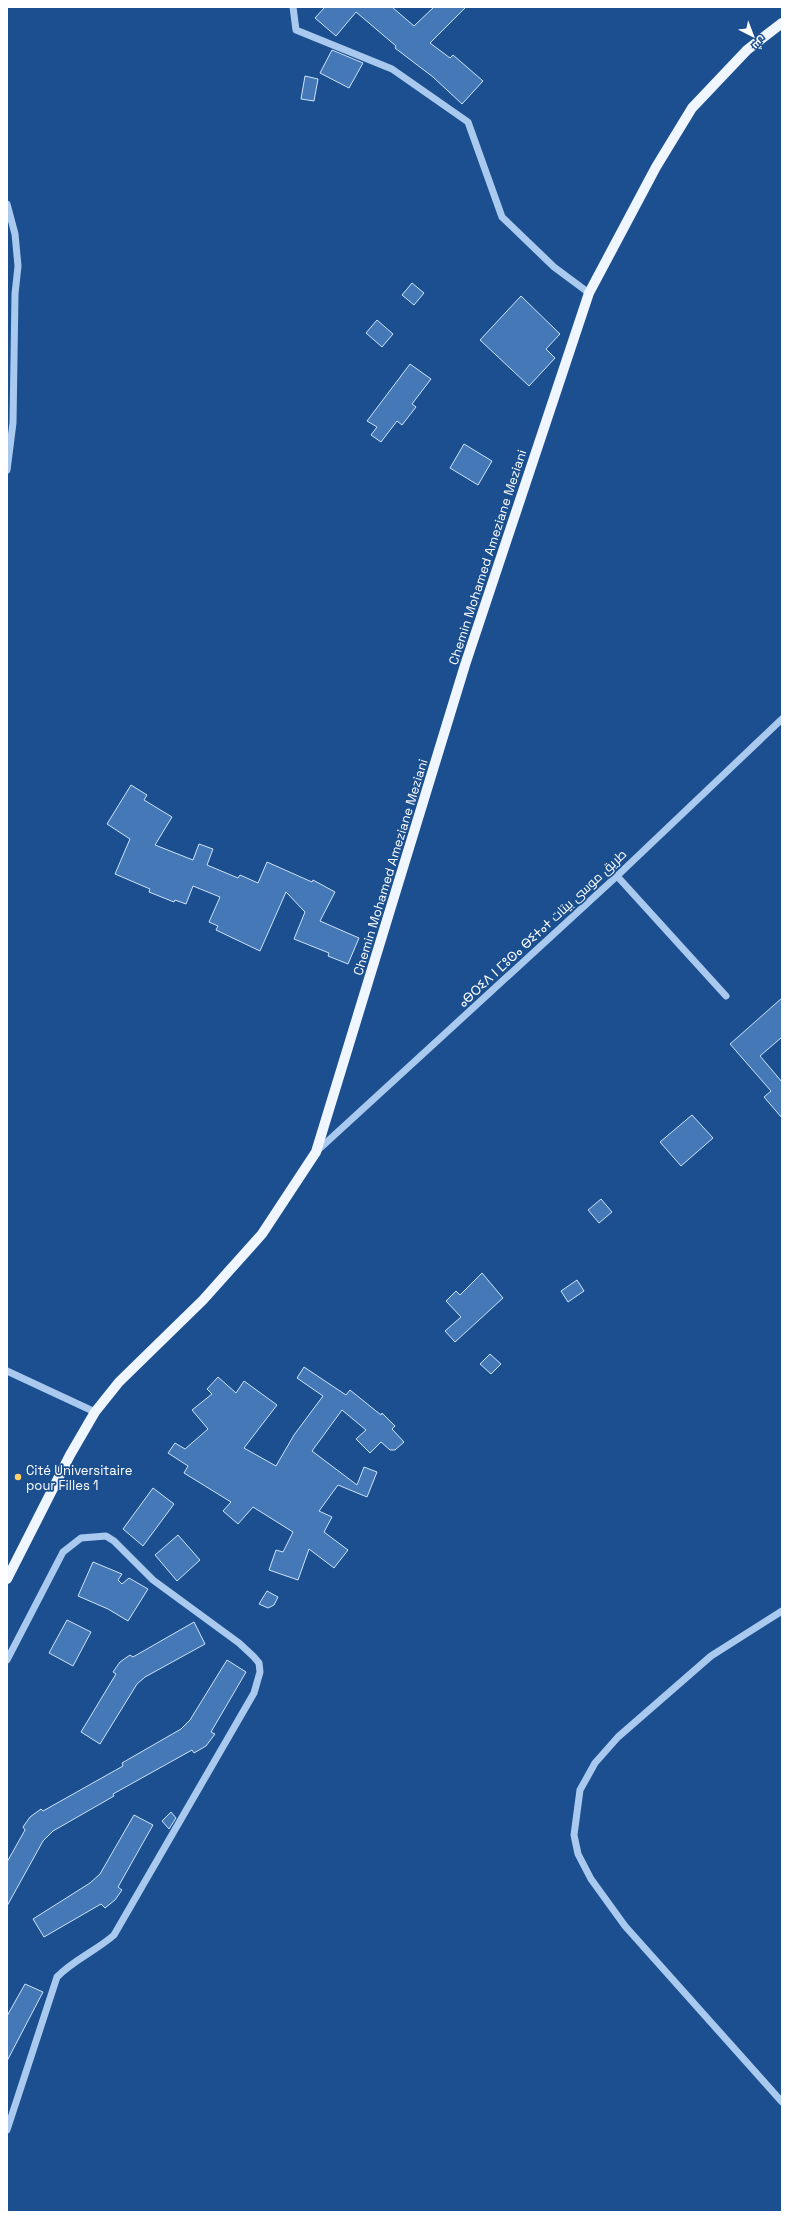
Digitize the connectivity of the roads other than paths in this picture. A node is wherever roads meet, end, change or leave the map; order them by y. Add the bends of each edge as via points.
1 (293, 7) edge
2 (782, 23) edge
3 (7, 204) edge
4 (589, 293) junction
5 (11, 294) edge
6 (7, 470) edge
7 (782, 719) edge
8 (617, 876) junction
9 (726, 996) dead end
10 (316, 1152) junction
11 (7, 1371) edge
12 (95, 1412) junction
13 (7, 1579) edge
14 (782, 1611) edge
15 (7, 1660) edge
16 (782, 2102) edge
17 (7, 2130) edge

1 - 4 street via 296,30 392,69 468,122 502,217 554,267
2 - 4 main road, Chemin Mohamed Ameziane Meziani via 747,50 692,108 656,167
3 - 5 street via 18,266
4 - 10 main road, Chemin Mohamed Ameziane Meziani via 465,665
5 - 6 street via 13,424
7 - 8 street, ⴰⴱⵔⵉⴷ ⵏ ⵎⵓⵙⴰ ⴱⵉⵜⴰⵜ طريق موسى بيتات
8 - 9 street
8 - 10 street, ⴰⴱⵔⵉⴷ ⵏ ⵎⵓⵙⴰ ⴱⵉⵜⴰⵜ طريق موسى بيتات
10 - 12 main road, Chemin Mohamed Ameziane Meziani via 262,1234 203,1300 119,1382
11 - 12 street
12 - 13 main road, Chemin Mohamed Ameziane Meziani via 70,1455
14 - 16 street via 711,1656 618,1737 595,1763 580,1790 574,1835 578,1854 591,1879 625,1926
15 - 17 street via 63,1552 81,1538 106,1536 153,1580 244,1648 259,1663 260,1672 254,1693 114,1935 100,1948 57,1977

